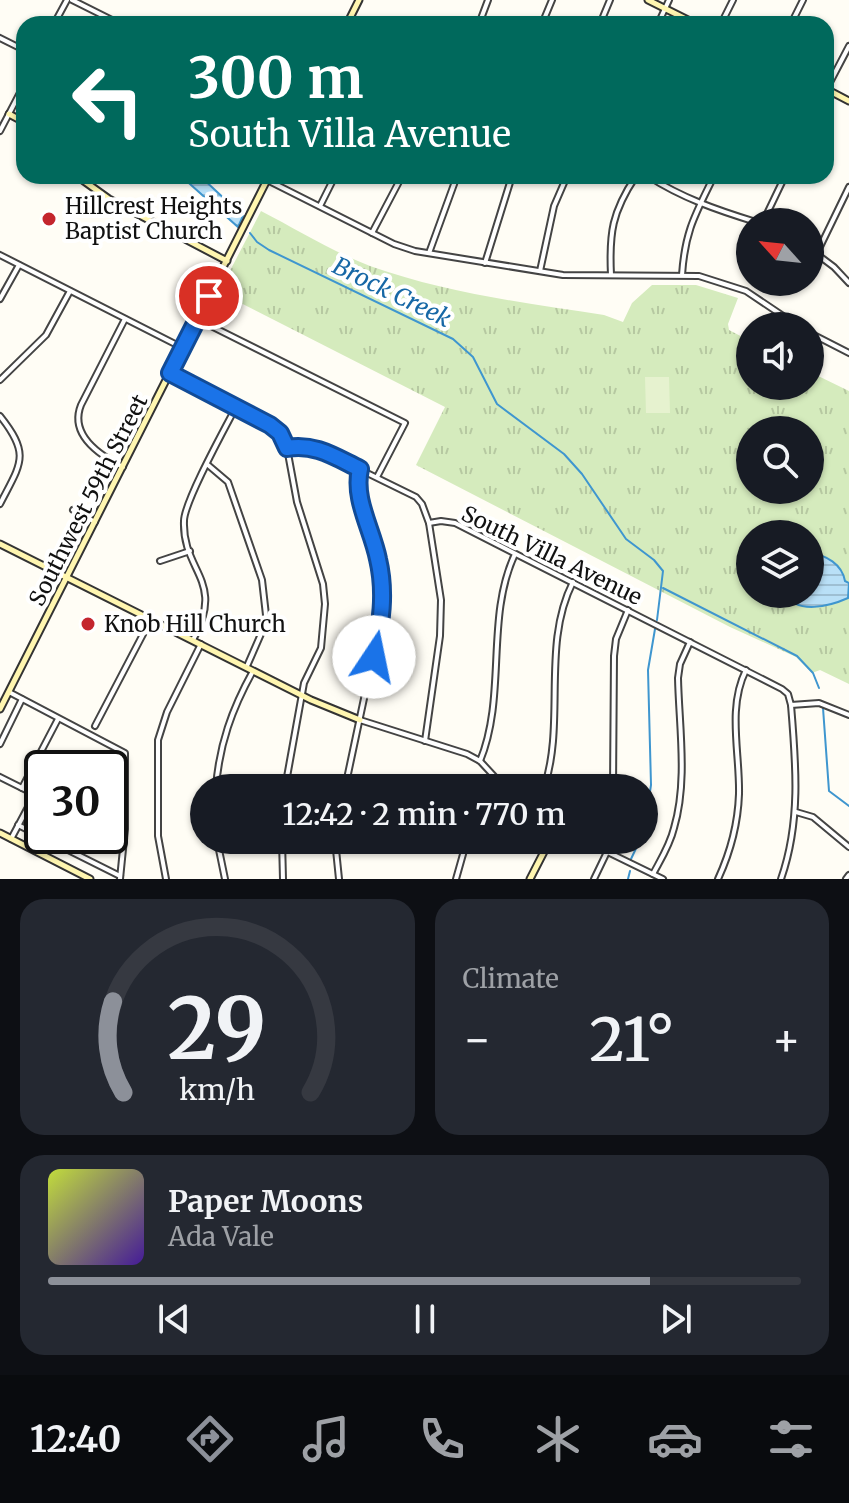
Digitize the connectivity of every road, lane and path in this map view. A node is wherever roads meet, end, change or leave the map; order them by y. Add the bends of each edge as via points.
1 (69, 0) edge
2 (648, 0) edge
3 (669, 0) edge
4 (665, 9) junction
5 (103, 16) edge
6 (662, 16) edge
7 (679, 16) edge
8 (849, 46) edge
9 (834, 75) edge
10 (16, 100) edge
11 (0, 109) edge
12 (9, 114) junction
13 (16, 118) edge
14 (0, 131) edge
15 (88, 184) edge
16 (265, 184) edge
17 (279, 184) edge
18 (331, 184) edge
19 (398, 184) edge
20 (454, 184) edge
21 (510, 184) edge
22 (564, 184) edge
23 (632, 184) edge
24 (663, 184) edge
25 (710, 184) edge
26 (781, 184) edge
27 (849, 187) edge
28 (700, 204) junction
29 (320, 206) junction
30 (770, 208) edge
31 (736, 216) edge
32 (372, 233) junction
33 (824, 239) edge
34 (428, 253) junction
35 (0, 255) edge
36 (824, 260) edge
37 (227, 261) junction
38 (485, 263) junction
39 (19, 265) junction
40 (540, 271) junction
41 (682, 275) junction
42 (611, 276) junction
43 (849, 283) edge
44 (70, 291) junction
45 (0, 299) edge
46 (777, 312) edge
47 (125, 319) junction
48 (197, 319) junction
49 (824, 340) edge
50 (183, 348) junction
51 (849, 353) edge
52 (170, 373) junction
53 (0, 380) edge
54 (236, 407) junction
55 (0, 416) edge
56 (287, 448) junction
57 (208, 465) junction
58 (123, 467) junction
59 (360, 469) junction
60 (377, 477) junction
61 (0, 504) edge
62 (73, 510) dead end
63 (95, 522) junction
64 (429, 523) junction
65 (0, 544) edge
66 (190, 551) junction
67 (515, 554) junction
68 (160, 561) dead end
69 (67, 577) junction
70 (573, 582) junction
71 (628, 610) junction
72 (151, 619) junction
73 (193, 640) junction
74 (690, 642) junction
75 (201, 644) junction
76 (247, 666) junction
77 (746, 670) junction
78 (253, 671) junction
79 (9, 692) junction
80 (302, 695) junction
81 (22, 699) junction
82 (791, 705) junction
83 (0, 709) edge
84 (849, 715) edge
85 (58, 718) junction
86 (360, 720) junction
87 (95, 726) dead end
88 (425, 741) junction
89 (0, 744) edge
90 (119, 750) edge
91 (480, 761) junction
92 (217, 774) edge
93 (288, 774) edge
94 (348, 774) edge
95 (492, 774) edge
96 (547, 774) edge
97 (613, 774) edge
98 (0, 777) edge
99 (22, 788) joint
100 (796, 812) junction
101 (24, 814) edge
102 (18, 825) junction
103 (0, 833) edge
104 (11, 839) junction
105 (849, 847) edge
106 (122, 854) edge
107 (220, 854) edge
108 (282, 854) edge
109 (336, 854) edge
110 (463, 854) edge
111 (543, 854) edge
112 (606, 854) edge
113 (611, 854) edge
114 (653, 874) junction
115 (120, 878) edge
116 (90, 879) edge
117 (166, 879) edge
118 (225, 879) edge
119 (283, 879) edge
120 (339, 879) edge
121 (456, 879) edge
122 (530, 879) edge
123 (594, 879) edge
124 (663, 879) edge
125 (718, 879) edge
126 (781, 879) edge

1 - 5 street
2 - 4 main road
3 - 4 street
4 - 6 street
4 - 7 main road
8 - 9 street
10 - 12 street
11 - 12 street
12 - 13 main road
12 - 14 street
15 - 37 main road
16 - 37 main road, Southwest 59th Street
17 - 29 street
18 - 29 street
19 - 32 street
20 - 34 street
21 - 38 street
22 - 40 street
23 - 42 street via 612,220
24 - 28 street
25 - 28 street
26 - 30 street
27 - 33 street
28 - 31 street
28 - 41 street via 685,243
29 - 32 street
32 - 34 street
34 - 38 street
35 - 39 street
36 - 43 street
37 - 48 main road, Southwest 59th Street
38 - 40 street
39 - 44 street
39 - 45 street
40 - 42 street
41 - 42 street
41 - 46 street via 746,291
44 - 47 street
44 - 53 street via 46,335
47 - 50 street
47 - 58 street via 77,418 91,446
48 - 50 main road, Southwest 59th Street
48 - 60 street via 405,423
49 - 51 street
50 - 52 main road, Southwest 59th Street
52 - 54 street
52 - 58 main road, Southwest 59th Street
54 - 56 street via 275,429
54 - 57 street
55 - 61 street via 20,451
56 - 59 street, South Villa Avenue via 314,447
56 - 80 street via 325,604 321,648
57 - 66 street via 185,513
57 - 76 street via 228,482 262,580 266,615
58 - 63 main road, Southwest 59th Street
59 - 60 street, South Villa Avenue
59 - 86 street via 357,486 383,587 380,630
60 - 64 street, South Villa Avenue via 416,497
62 - 63 street
63 - 69 main road, Southwest 59th Street
64 - 67 street, South Villa Avenue via 455,523
64 - 88 street via 441,600
65 - 69 main road
66 - 68 street
66 - 73 street via 207,600
67 - 70 street, South Villa Avenue
67 - 91 street via 503,581 491,730
69 - 72 main road
69 - 79 main road, Southwest 59th Street
70 - 71 street, South Villa Avenue
70 - 96 street via 559,622
71 - 74 street, South Villa Avenue
71 - 97 street via 614,656
72 - 73 main road
72 - 87 street
73 - 75 main road
74 - 77 street, South Villa Avenue
74 - 114 street via 678,678 676,825
75 - 76 main road
75 - 117 street via 158,740 158,836
76 - 78 main road
77 - 82 street, South Villa Avenue via 782,689
77 - 125 street via 736,704 739,795 729,852
78 - 80 main road
78 - 92 street via 224,734
79 - 81 street
79 - 83 main road, Southwest 59th Street
80 - 86 main road
80 - 93 street
81 - 85 street
81 - 89 street
82 - 84 street via 819,703
82 - 100 street
85 - 90 street
85 - 99 street
86 - 88 street
86 - 94 street
88 - 91 street
91 - 95 street
98 - 99 street
100 - 105 street via 813,817
100 - 126 street
101 - 102 street
102 - 104 street
102 - 115 street
103 - 104 main road
104 - 116 main road
106 - 115 street
107 - 118 street
108 - 119 street
109 - 120 street
110 - 121 street
111 - 122 main road
112 - 123 street
113 - 114 street
114 - 124 street

